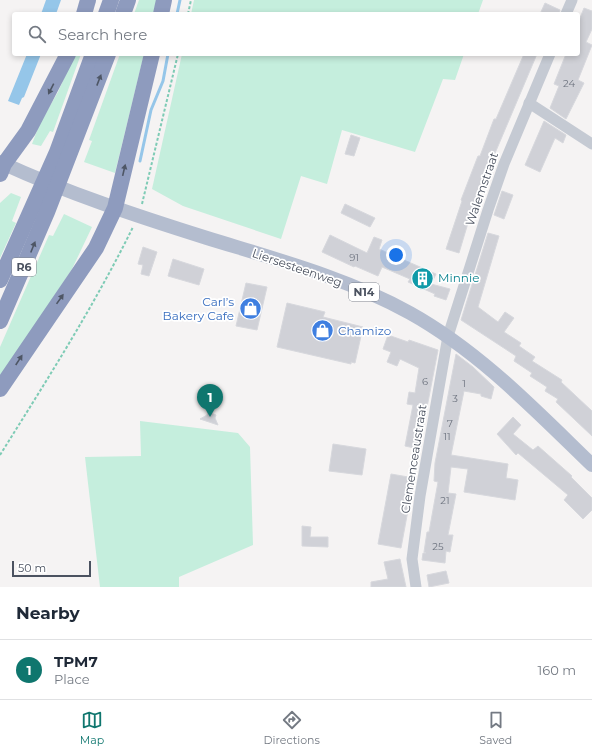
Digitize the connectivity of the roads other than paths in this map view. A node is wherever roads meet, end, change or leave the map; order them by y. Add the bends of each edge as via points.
1 (88, 0) edge
2 (111, 0) edge
3 (128, 0) edge
4 (164, 0) edge
5 (572, 0) edge
6 (85, 12) edge
7 (107, 12) edge
8 (124, 12) edge
9 (161, 12) edge
10 (567, 12) edge
11 (67, 56) edge
12 (92, 56) edge
13 (107, 56) edge
14 (152, 56) edge
15 (549, 56) edge
16 (529, 104) junction
17 (592, 144) edge
18 (63, 154) junction
19 (1, 166) edge
20 (115, 208) junction
21 (40, 210) junction
22 (0, 280) edge
23 (0, 321) edge
24 (448, 336) junction
25 (0, 389) edge
26 (592, 465) edge
27 (416, 587) edge

1 - 6 highway
2 - 7 highway
3 - 8 highway
4 - 9 highway
5 - 10 street
11 -> 19 highway via 28,131
12 - 18 highway, R6
18 -> 13 highway, R6
20 -> 14 highway
15 - 16 street, Walemstraat
16 - 17 street
16 - 24 street, Walemstraat via 488,210
18 - 21 highway, R6
19 - 20 main road, Liersesteenweg / N14 via 24,172
20 - 24 main road, Liersesteenweg / N14 via 320,274 408,312
25 -> 20 highway via 96,248
21 - 22 highway, R6
23 -> 21 highway, R6
24 - 26 main road, Liersesteenweg / N14 via 525,400
24 - 27 street, Clemenceaustraat via 420,496 412,559

